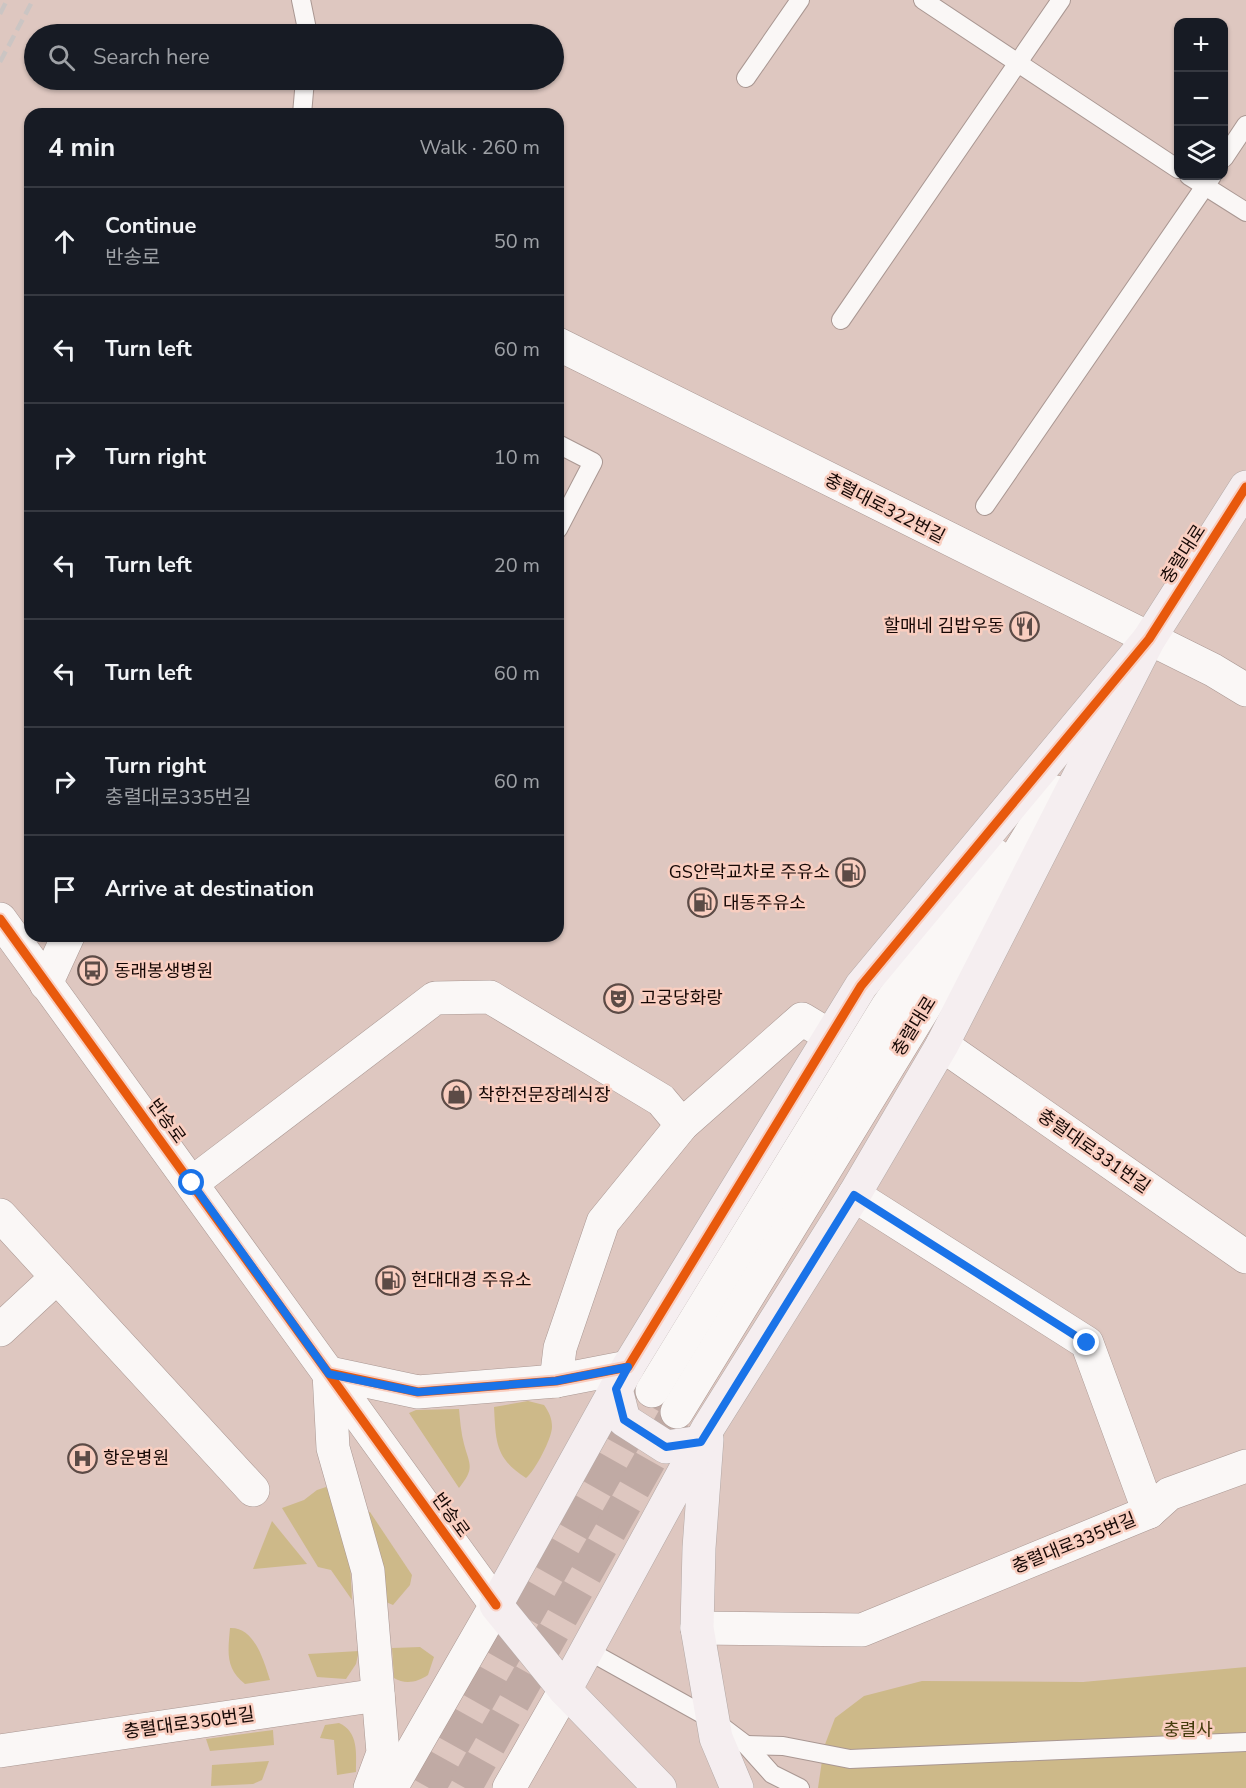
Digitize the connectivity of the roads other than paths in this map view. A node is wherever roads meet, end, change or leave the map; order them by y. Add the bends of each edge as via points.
1 (301, 0) edge
2 (800, 0) edge
3 (923, 0) edge
4 (1061, 0) edge
5 (306, 24) edge
6 (1017, 63) junction
7 (746, 78) dead end
8 (304, 90) edge
9 (303, 108) edge
10 (1246, 126) edge
11 (1228, 152) edge
12 (1174, 166) edge
13 (1208, 181) edge
14 (1246, 212) edge
15 (841, 320) dead end
16 (564, 347) edge
17 (564, 447) edge
18 (1246, 487) edge
19 (985, 506) dead end
20 (564, 517) edge
21 (1149, 639) junction
22 (1246, 690) edge
23 (0, 919) edge
24 (65, 942) edge
25 (46, 984) junction
26 (830, 1036) junction
27 (942, 1045) junction
28 (682, 1125) junction
29 (192, 1183) junction
30 (854, 1195) junction
31 (0, 1215) edge
32 (1246, 1257) edge
33 (57, 1277) junction
34 (0, 1330) edge
35 (329, 1374) junction
36 (622, 1378) junction
37 (556, 1381) junction
38 (652, 1391) tunnel mouth
39 (676, 1412) tunnel mouth
40 (704, 1435) junction
41 (1246, 1467) edge
42 (253, 1490) dead end
43 (1149, 1512) junction
44 (496, 1605) junction
45 (697, 1628) junction
46 (587, 1650) junction
47 (565, 1690) junction
48 (378, 1695) junction
49 (713, 1720) junction
50 (1246, 1742) edge
51 (746, 1745) junction
52 (0, 1751) edge
53 (370, 1788) edge
54 (392, 1788) edge
55 (509, 1788) edge
56 (660, 1788) edge
57 (737, 1788) edge
58 (800, 1788) edge

1 - 5 lane
2 - 7 lane
3 - 6 lane
4 - 6 lane
6 - 12 lane
6 - 15 lane
8 - 9 lane
10 - 11 lane
13 - 14 lane
13 - 19 lane
16 - 21 street, 충렬대로322번길
17 - 20 lane via 592,462
18 - 21 main road, 충렬대로
21 - 22 street, 충렬대로322번길
21 - 26 main road via 861,986
21 - 27 main road
21 - 38 street, 충렬대로 via 887,1007
21 - 39 street, 충렬대로
23 - 25 street, 반송로
24 - 25 street
25 - 29 street, 반송로
26 - 28 street via 802,1019
26 - 36 main road
27 - 30 main road
27 - 32 street, 충렬대로331번길
28 - 29 street via 661,1100 489,997 435,998
28 - 37 street via 603,1222 560,1348
29 - 35 street, 반송로
30 - 40 main road
30 - 43 street, 충렬대로335번길 via 1087,1343
31 - 33 street
33 - 34 street
33 - 42 street
35 - 37 street via 418,1392
35 - 44 street, 반송로
35 - 48 street via 333,1448 368,1571
36 - 37 street
36 - 40 main road via 624,1420 666,1447
36 - 44 main road
40 - 45 main road
40 - 46 main road
41 - 43 street via 1169,1494
43 - 45 street, 충렬대로335번길 via 862,1630
44 - 47 main road, 반송로
44 - 54 street
45 - 49 main road
46 - 47 main road
46 - 49 lane
47 - 55 street
47 - 56 main road, 반송로
48 - 52 street, 충렬대로350번길
48 - 53 street via 382,1753
49 - 51 lane
49 - 57 main road via 716,1738
50 - 51 lane via 850,1759 783,1746
51 - 58 lane via 772,1774

